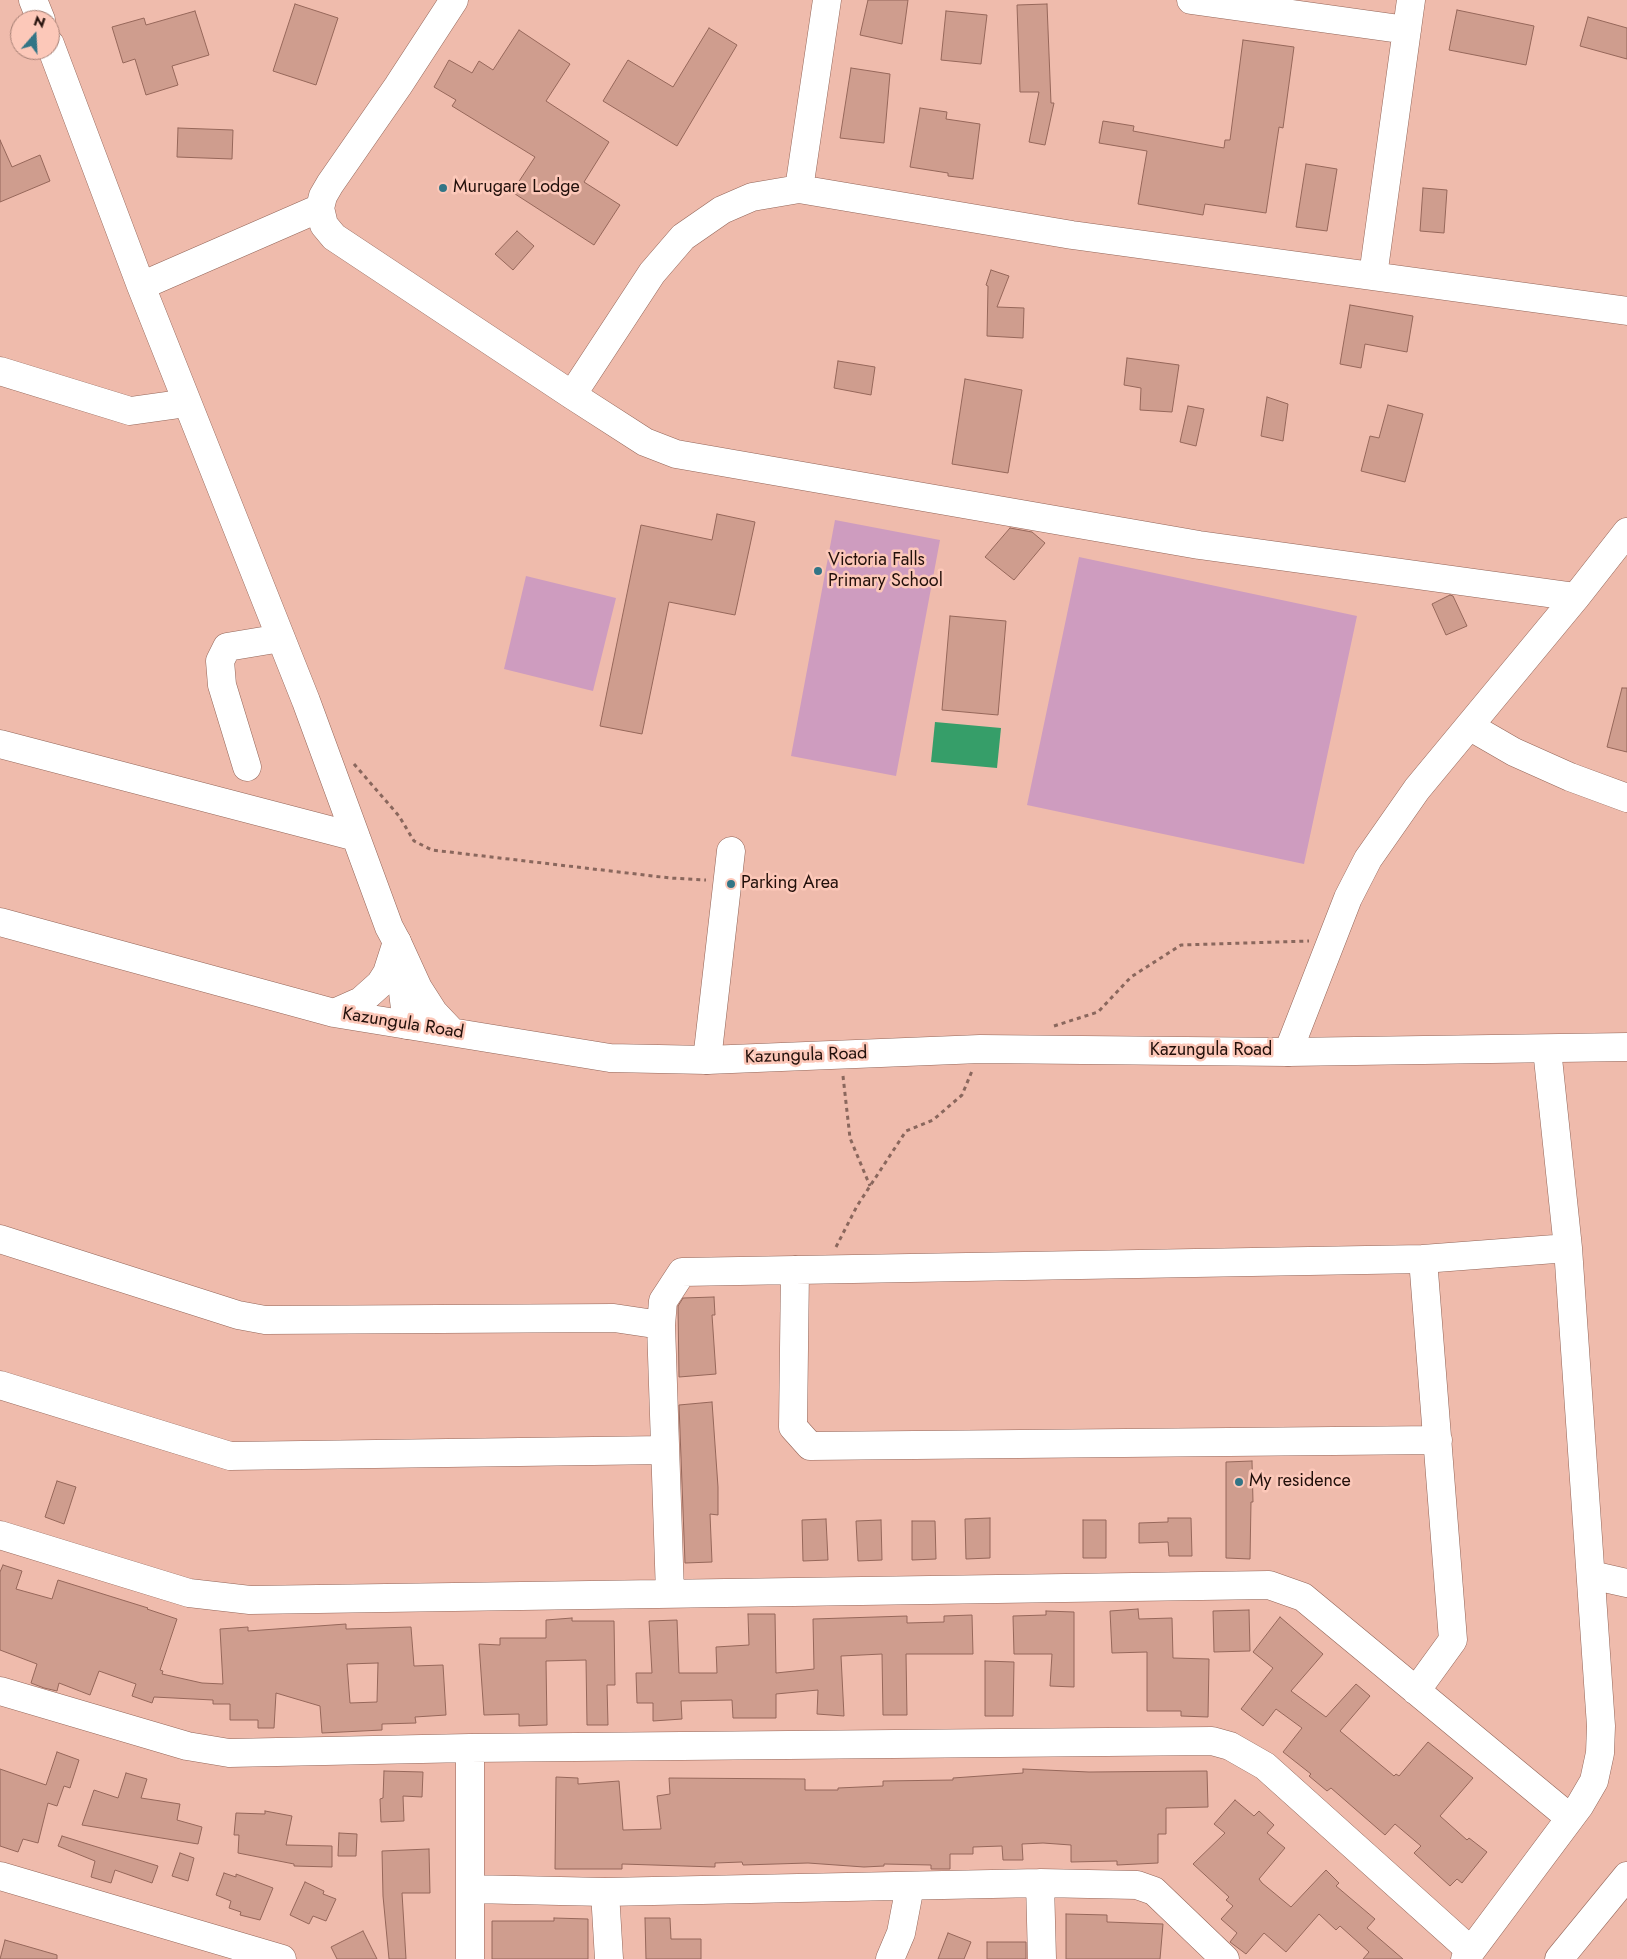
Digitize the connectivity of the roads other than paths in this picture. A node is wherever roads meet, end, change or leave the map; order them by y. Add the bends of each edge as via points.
1 (454, 0) edge
2 (828, 0) edge
3 (1191, 0) edge
4 (1411, 0) edge
5 (1407, 30) junction
6 (56, 60) edge
7 (799, 189) junction
8 (320, 208) junction
9 (1373, 276) junction
10 (141, 286) junction
11 (1627, 311) edge
12 (0, 371) edge
13 (572, 395) junction
14 (187, 402) junction
15 (1627, 532) edge
16 (1576, 597) junction
17 (281, 638) junction
18 (1469, 726) junction
19 (0, 744) edge
20 (247, 767) dead end
21 (1627, 798) edge
22 (356, 837) junction
23 (731, 851) dead end
24 (0, 922) edge
25 (397, 942) junction
26 (334, 1013) junction
27 (407, 1025) junction
28 (452, 1032) junction
29 (1627, 1047) edge
30 (1547, 1049) junction
31 (1288, 1052) junction
32 (707, 1060) junction
33 (0, 1239) edge
34 (1568, 1248) junction
35 (1424, 1259) junction
36 (795, 1270) junction
37 (661, 1325) junction
38 (0, 1385) edge
39 (1438, 1440) junction
40 (665, 1450) junction
41 (0, 1535) edge
42 (1591, 1575) junction
43 (1627, 1583) edge
44 (670, 1594) junction
45 (0, 1691) edge
46 (1416, 1691) junction
47 (470, 1748) junction
48 (1570, 1818) junction
49 (0, 1876) edge
50 (1627, 1876) edge
51 (1040, 1883) junction
52 (910, 1886) junction
53 (470, 1889) junction
54 (605, 1892) junction
55 (1468, 1955) edge
56 (282, 1959) edge
57 (470, 1959) edge
58 (609, 1959) edge
59 (890, 1959) edge
60 (1042, 1959) edge
61 (1225, 1959) edge
62 (1559, 1959) edge

1 - 8 street via 330,184
2 - 7 street
3 - 5 street
4 - 5 street
5 - 9 street
6 - 10 street
7 - 9 street via 1072,235
7 - 13 street via 752,198 722,210 683,236 652,273
8 - 10 street
8 - 13 street via 324,224 334,237
9 - 11 street
10 - 14 street
12 - 14 street via 130,411
13 - 16 street via 645,442 676,454 1198,545
14 - 17 street
15 - 16 street
16 - 18 street
17 - 20 street via 227,647 220,661 222,685
17 - 22 street
18 - 21 street via 1514,752
18 - 31 street via 1417,789 1368,859 1348,898
19 - 22 street
22 - 25 street
23 - 32 street
24 - 26 street, Kazungula Road
25 - 26 street via 388,973 380,984 361,1000
25 - 27 street
25 - 28 street via 418,988 434,1013
26 - 27 street, Kazungula Road
27 - 28 street, Kazungula Road
28 - 32 street, Kazungula Road via 610,1058
29 - 30 street, Kazungula Road
30 - 31 street, Kazungula Road
30 - 34 street
31 - 32 street, Kazungula Road via 980,1050
33 - 37 street via 238,1315 264,1320 614,1318
34 - 35 street
34 - 42 street
35 - 36 street
35 - 39 street
36 - 37 street via 682,1272 664,1301
36 - 39 street via 792,1427 810,1446
37 - 40 street
38 - 40 street via 230,1456
39 - 46 street via 1453,1640
40 - 44 street
41 - 44 street via 189,1593 250,1600
42 - 43 street
42 - 48 street via 1600,1754 1594,1781
44 - 46 street via 1269,1585 1303,1597
45 - 47 street via 187,1746 229,1753
46 - 48 street
47 - 53 street
47 - 55 street via 1212,1741 1230,1746 1265,1766
48 - 55 street
49 - 56 street
50 - 62 street
51 - 52 street
51 - 60 street
51 - 61 street via 1137,1885 1154,1891
52 - 54 street
52 - 59 street via 901,1933
53 - 54 street
53 - 57 street
54 - 58 street

